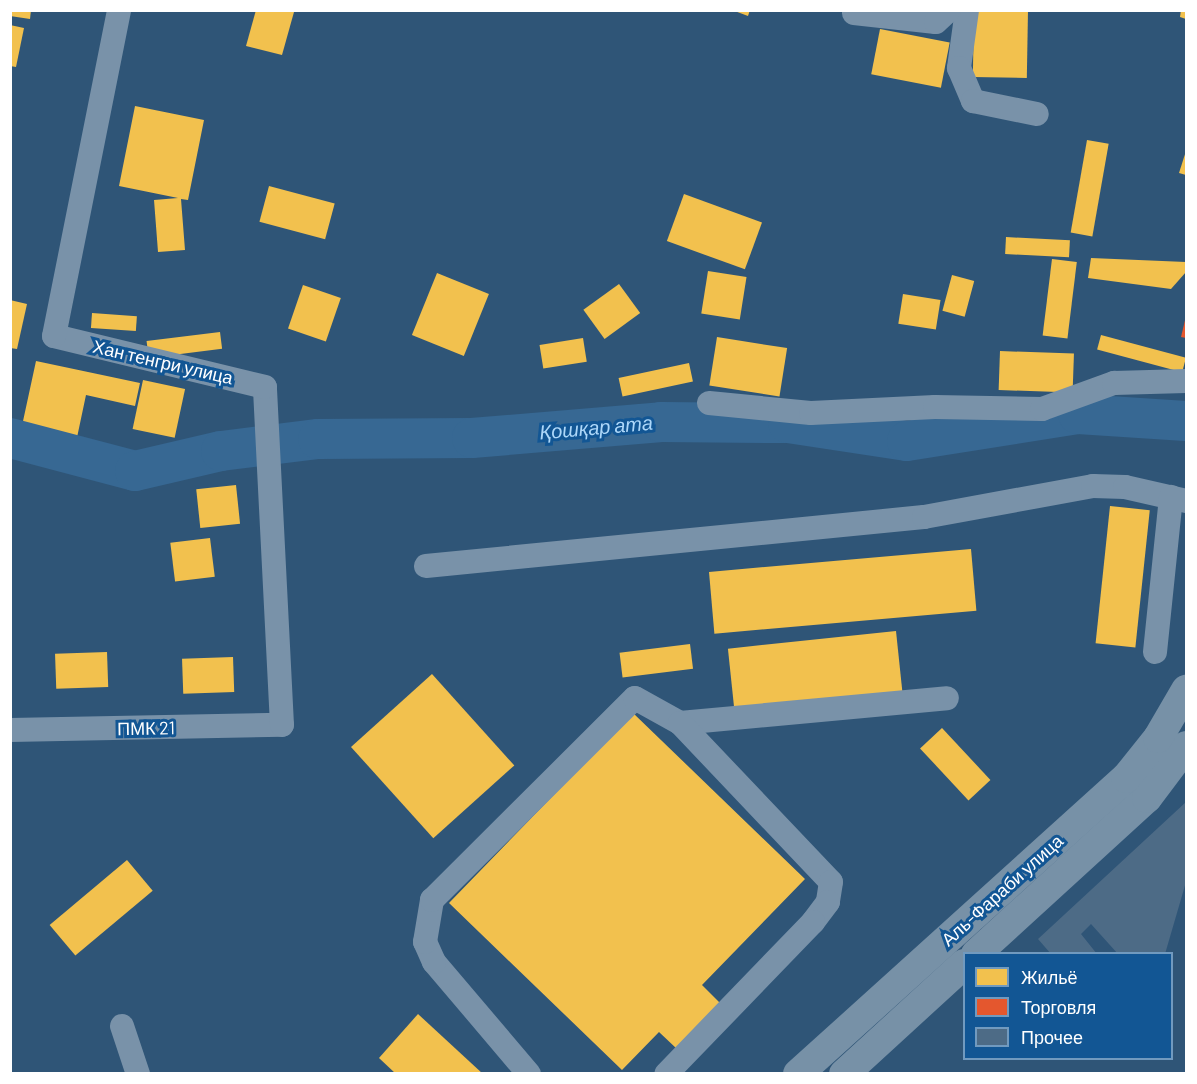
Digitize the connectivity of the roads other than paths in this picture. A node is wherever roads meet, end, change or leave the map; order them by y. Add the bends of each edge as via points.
1 (119, 10) edge
2 (949, 10) edge
3 (967, 10) edge
4 (854, 13) dead end
5 (1038, 114) dead end
6 (1186, 381) edge
7 (709, 403) dead end
8 (1179, 499) edge
9 (426, 566) dead end
10 (1155, 652) dead end
11 (1186, 690) edge
12 (947, 698) dead end
13 (680, 723) junction
14 (282, 725) joint
15 (10, 730) edge
16 (1186, 746) edge
17 (978, 952) edge
18 (963, 965) edge
19 (122, 1026) dead end
20 (138, 1074) edge
21 (529, 1074) edge
22 (666, 1074) edge
23 (798, 1074) edge
24 (844, 1074) edge

1 - 14 street, Хан тенгри улица via 54,336 265,387
2 - 4 street via 936,22
3 - 5 street via 959,68 973,101
6 - 7 street via 1114,383 1042,409 935,407 811,413
8 - 9 street via 1125,487 1093,486 924,516
8 - 10 street
11 - 23 main road, Аль-Фараби улица via 1158,738 1126,778
12 - 13 street
13 - 21 street via 635,698 432,900 425,942 434,962
13 - 22 street via 831,882 828,902 813,922
14 - 15 street, ПМК 21
16 - 17 main road, Аль-Фараби улица via 1147,798
18 - 24 main road, Аль-Фараби улица
19 - 20 street

